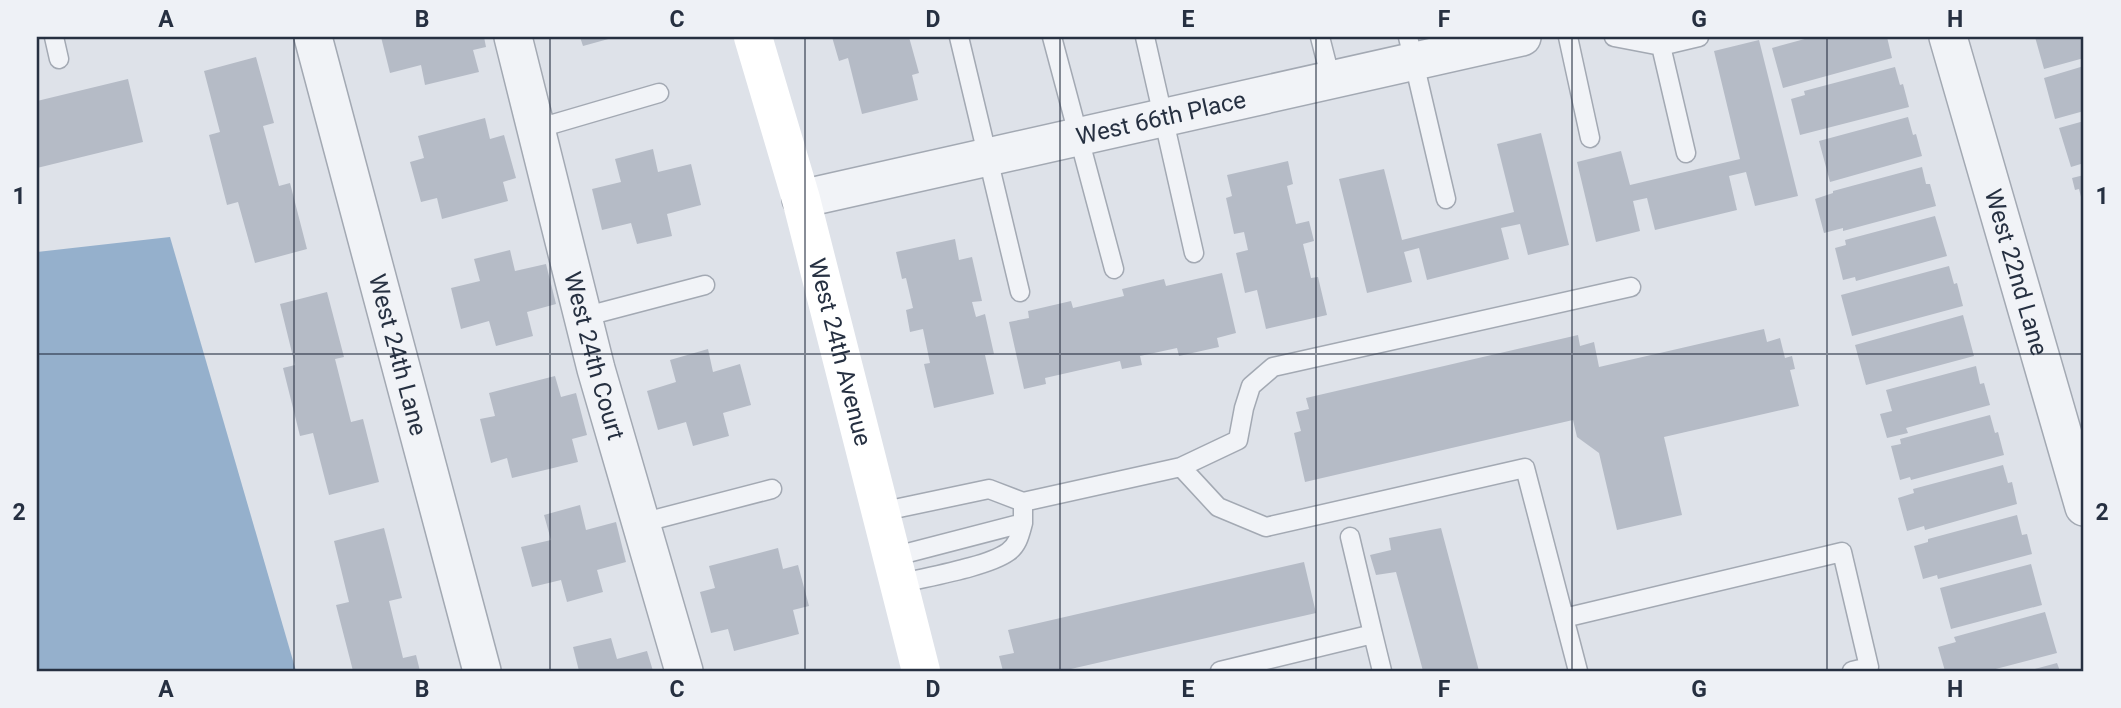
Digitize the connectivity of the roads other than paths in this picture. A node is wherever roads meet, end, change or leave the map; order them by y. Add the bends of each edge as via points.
1 (54, 37) edge
2 (313, 37) edge
3 (513, 37) edge
4 (753, 37) edge
5 (959, 37) edge
6 (1052, 37) edge
7 (1145, 37) edge
8 (1320, 37) edge
9 (1568, 37) edge
10 (1614, 37) edge
11 (1699, 37) edge
12 (1948, 37) edge
13 (1510, 38) edge
14 (1661, 46) junction
15 (1411, 49) edge
16 (59, 59) dead end
17 (1331, 80) junction
18 (659, 93) dead end
19 (1163, 118) junction
20 (536, 129) junction
21 (1079, 137) junction
22 (1591, 138) dead end
23 (1686, 153) dead end
24 (988, 157) junction
25 (801, 199) junction
26 (1446, 199) dead end
27 (1194, 253) dead end
28 (1114, 269) dead end
29 (705, 285) dead end
30 (1632, 287) dead end
31 (1020, 292) dead end
32 (583, 317) junction
33 (1181, 467) junction
34 (772, 489) dead end
35 (1023, 502) junction
36 (2084, 507) edge
37 (880, 512) junction
38 (641, 523) junction
39 (1023, 523) junction
40 (1350, 537) dead end
41 (895, 570) junction
42 (1564, 618) junction
43 (1373, 635) junction
44 (482, 671) edge
45 (684, 671) edge
46 (921, 671) edge
47 (1220, 671) edge
48 (1382, 671) edge
49 (1578, 671) edge
50 (1852, 671) edge

1 - 16 lane
2 - 44 street, West 24th Lane
3 - 20 street, West 24th Court
4 - 25 street, West 24th Avenue
5 - 24 lane
6 - 21 lane
7 - 19 lane
8 - 17 lane
9 - 22 lane
10 - 14 lane
11 - 14 lane
12 - 36 street, West 22nd Lane
13 - 15 street, West 66th Place
14 - 23 lane
15 - 17 street, West 66th Place
15 - 26 lane
17 - 19 street, West 66th Place
18 - 20 lane
19 - 21 street, West 66th Place
19 - 27 lane
20 - 32 street, West 24th Court
21 - 24 street, West 66th Place
21 - 28 lane
24 - 25 street, West 66th Place
24 - 31 lane
25 - 37 street, West 24th Avenue
29 - 32 lane
30 - 33 lane via 1273,367 1251,386 1238,440
32 - 38 street, West 24th Court
33 - 35 lane
33 - 42 lane via 1218,507 1266,527 1525,468
34 - 38 lane
35 - 37 lane via 989,489
35 - 39 lane
37 - 41 street, West 24th Avenue
38 - 45 street, West 24th Court
39 - 41 lane
39 - 41 lane via 1009,552 985,562
40 - 43 lane
41 - 46 street, West 24th Avenue
42 - 49 lane
42 - 50 lane via 1842,552 1869,667
43 - 47 lane
43 - 48 lane

